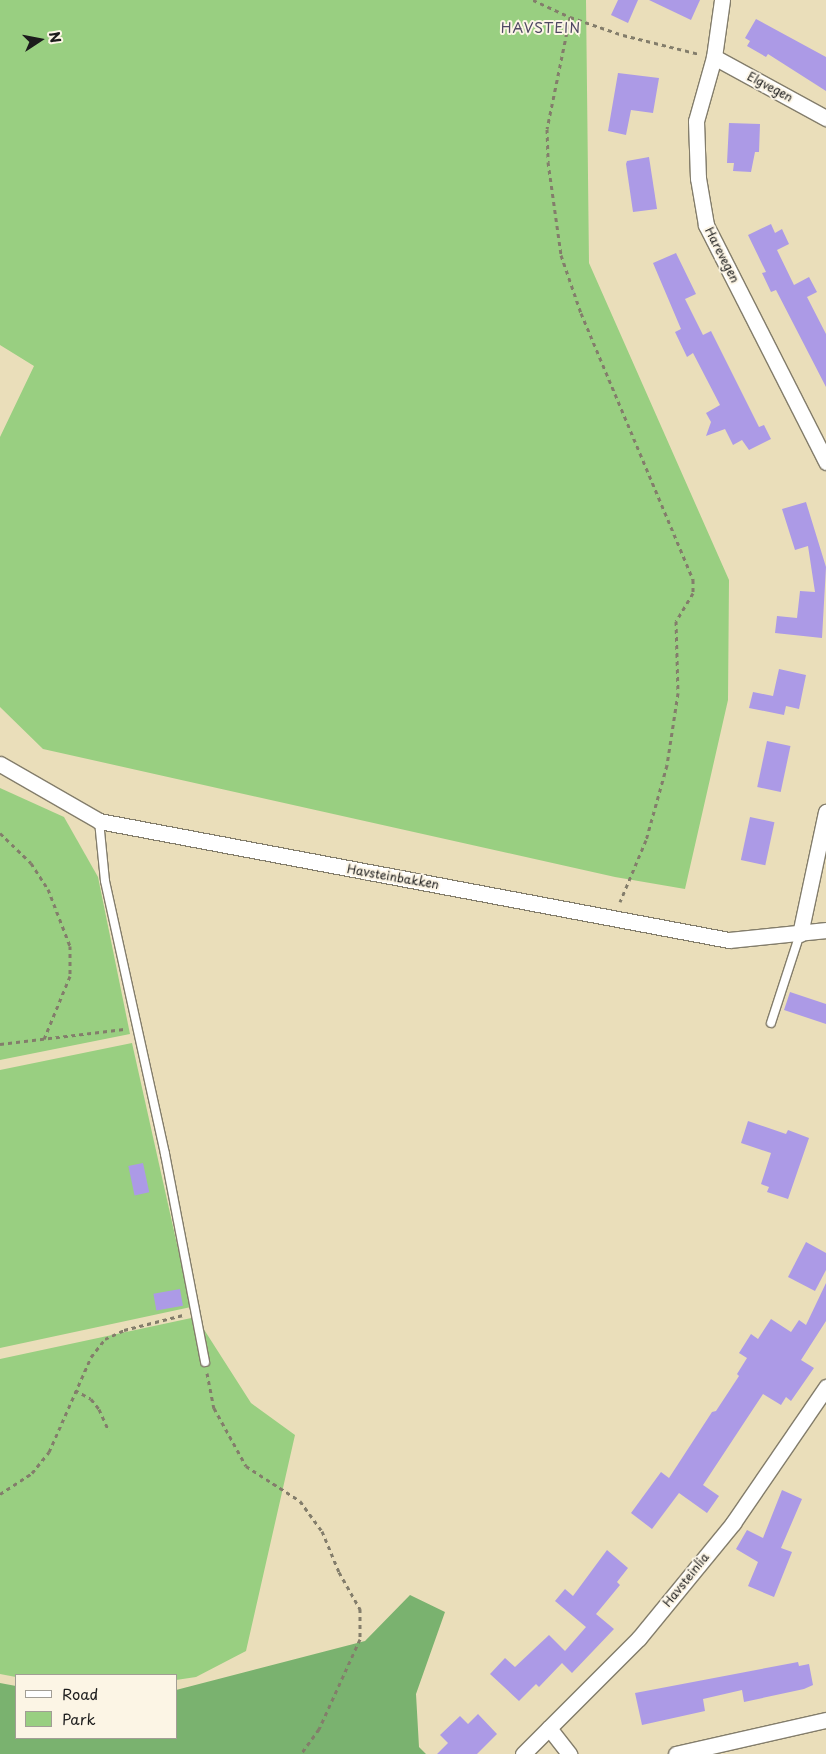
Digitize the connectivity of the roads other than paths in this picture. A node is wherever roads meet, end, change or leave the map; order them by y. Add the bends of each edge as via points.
1 (722, 0) edge
2 (714, 57) junction
3 (826, 118) edge
4 (826, 462) edge
5 (0, 764) edge
6 (826, 812) edge
7 (99, 821) junction
8 (826, 930) edge
9 (800, 934) junction
10 (771, 1023) dead end
11 (205, 1362) road end
12 (826, 1387) edge
13 (826, 1720) edge
14 (549, 1728) junction
15 (523, 1754) edge
16 (569, 1754) edge
17 (676, 1754) edge

1 - 2 street, Harevegen
2 - 3 street, Elgvegen
2 - 4 street, Harevegen via 696,121 698,178 706,225
5 - 7 street, Havsteinbakken
6 - 9 street
7 - 9 street, Havsteinbakken via 729,940
7 - 11 lane via 102,864
8 - 9 street, Havsteinbakken
9 - 10 lane
12 - 14 street, Havsteinlia via 733,1523 639,1638
13 - 17 street
14 - 15 street, Havsteinlia
14 - 16 street

